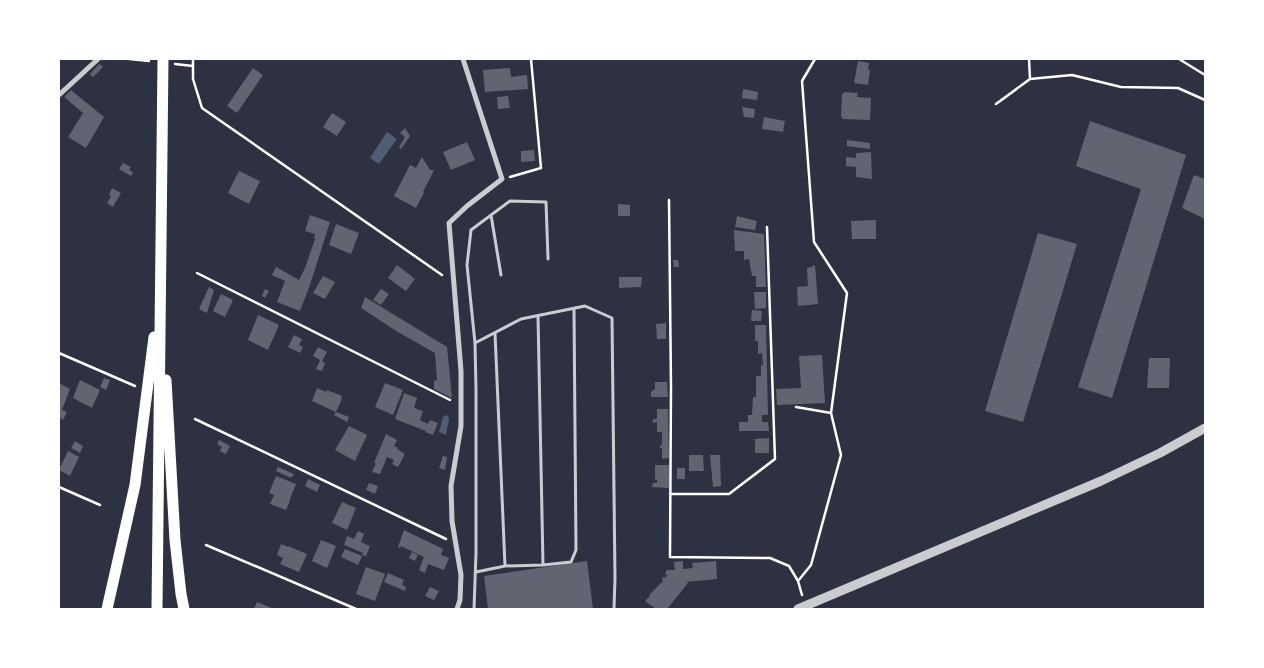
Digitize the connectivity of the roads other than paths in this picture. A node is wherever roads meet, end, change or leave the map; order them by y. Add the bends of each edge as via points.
1 (98, 59) edge
2 (163, 59) edge
3 (463, 59) edge
4 (59, 95) edge
5 (490, 215) junction
6 (548, 259) dead end
7 (501, 275) dead end
8 (160, 286) junction
9 (574, 308) junction
10 (538, 316) junction
11 (495, 333) junction
12 (475, 343) junction
13 (1205, 428) edge
14 (543, 565) junction
15 (505, 566) junction
16 (476, 572) junction
17 (802, 608) edge
18 (106, 609) edge
19 (157, 609) edge
20 (184, 609) edge
21 (458, 609) edge
22 (474, 609) edge
23 (614, 609) edge

1 - 4 street
2 - 8 highway
3 - 21 street via 502,179 449,224 461,371 460,426 451,486 452,521 462,575
5 - 6 lane via 510,201 546,202
5 - 7 lane
5 - 12 lane via 471,230 466,265
8 - 18 highway via 135,484
8 - 19 highway
8 - 20 highway via 175,540
9 - 10 lane
9 - 14 lane via 576,550 571,562
9 - 23 lane via 585,306 612,318
10 - 11 lane via 521,319
10 - 14 lane
11 - 12 lane
11 - 15 lane
12 - 16 lane
13 - 17 street via 1101,481
14 - 15 lane
15 - 16 lane
16 - 22 lane

